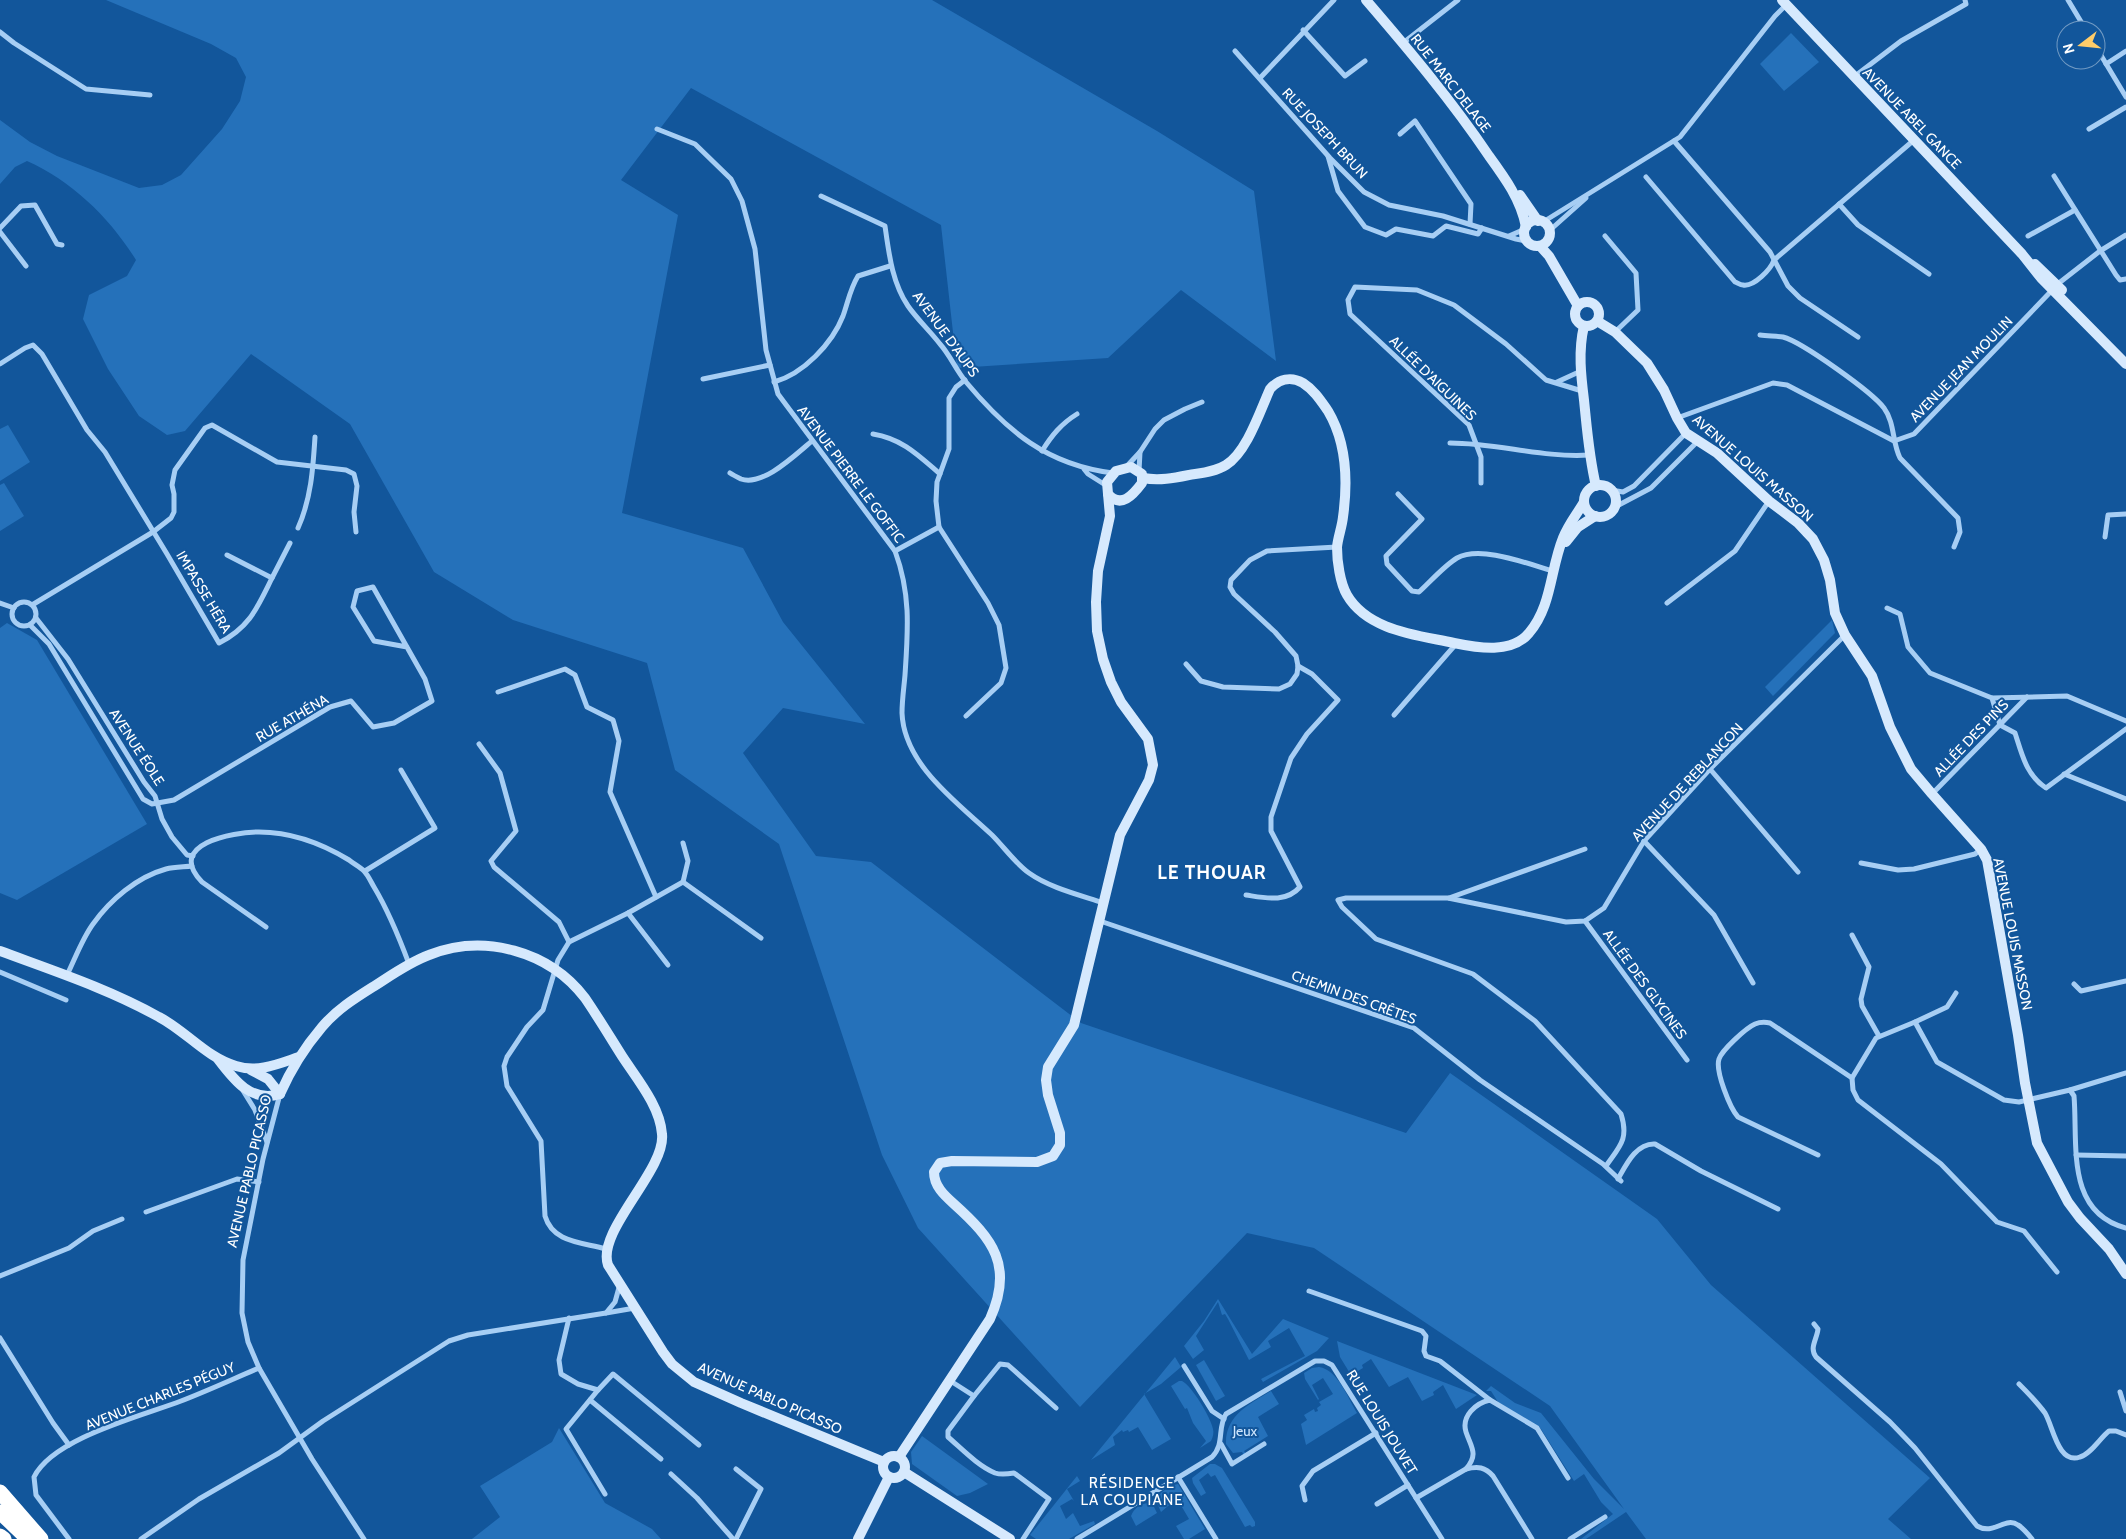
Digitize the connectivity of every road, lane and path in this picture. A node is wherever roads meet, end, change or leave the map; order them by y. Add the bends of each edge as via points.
1 (1334, 0) edge
2 (1366, 0) edge
3 (1458, 0) edge
4 (1965, 0) edge
5 (2068, 0) edge
6 (1785, 2) edge
7 (2080, 20) edge
8 (1304, 30) junction
9 (0, 32) edge
10 (1403, 43) junction
11 (1235, 50) dead end
12 (2126, 51) edge
13 (1365, 61) dead end
14 (2106, 64) joint
15 (1854, 77) junction
16 (1260, 78) junction
17 (150, 95) dead end
18 (2126, 97) edge
19 (2126, 107) edge
20 (657, 129) dead end
21 (2089, 129) dead end
22 (1400, 134) dead end
23 (1914, 140) junction
24 (1674, 141) junction
25 (1328, 156) junction
26 (2054, 176) dead end
27 (1646, 177) dead end
28 (1510, 186) junction
29 (1590, 194) junction
30 (821, 196) dead end
31 (1839, 204) junction
32 (2075, 210) junction
33 (1541, 222) junction
34 (1470, 224) junction
35 (0, 228) edge
36 (1482, 228) junction
37 (1526, 228) junction
38 (1549, 231) junction
39 (0, 232) edge
40 (2126, 235) edge
41 (1509, 236) junction
42 (1605, 236) dead end
43 (2028, 236) dead end
44 (1526, 240) junction
45 (1543, 244) junction
46 (62, 245) dead end
47 (2100, 251) junction
48 (1774, 260) junction
49 (26, 266) dead end
50 (890, 266) junction
51 (1929, 274) dead end
52 (2126, 279) edge
53 (2055, 288) junction
54 (1580, 304) junction
55 (1597, 321) junction
56 (1584, 326) junction
57 (1614, 332) junction
58 (1760, 335) dead end
59 (1858, 337) dead end
60 (0, 364) edge
61 (2126, 364) edge
62 (770, 365) junction
63 (1581, 371) junction
64 (703, 379) dead end
65 (965, 380) junction
66 (774, 382) junction
67 (1557, 382) junction
68 (1583, 391) junction
69 (1202, 402) dead end
70 (1077, 414) dead end
71 (1676, 418) junction
72 (1686, 433) junction
73 (873, 434) dead end
74 (315, 437) dead end
75 (1699, 440) junction
76 (812, 441) junction
77 (1894, 441) junction
78 (1450, 443) dead end
79 (1475, 443) junction
80 (1042, 451) junction
81 (1140, 452) junction
82 (1589, 455) junction
83 (313, 466) junction
84 (1126, 468) junction
85 (1084, 469) junction
86 (730, 473) dead end
87 (1114, 473) junction
88 (940, 474) junction
89 (1141, 475) junction
90 (1169, 479) junction
91 (1481, 483) dead end
92 (1596, 486) junction
93 (1108, 490) junction
94 (1137, 490) junction
95 (1611, 490) junction
96 (1398, 494) dead end
97 (1123, 501) junction
98 (1769, 501) junction
99 (1584, 502) junction
100 (1615, 507) junction
101 (2126, 514) edge
102 (1110, 516) junction
103 (1595, 516) junction
104 (298, 528) dead end
105 (939, 528) junction
106 (153, 532) junction
107 (356, 532) dead end
108 (2105, 537) dead end
109 (290, 543) dead end
110 (1337, 547) junction
111 (1954, 547) dead end
112 (1559, 550) junction
113 (895, 551) junction
114 (227, 555) dead end
115 (1552, 571) junction
116 (272, 578) junction
117 (0, 603) edge
118 (1667, 603) dead end
119 (32, 605) junction
120 (14, 608) junction
121 (1887, 608) dead end
122 (36, 618) junction
123 (30, 625) junction
124 (1845, 635) junction
125 (1457, 644) junction
126 (407, 647) junction
127 (1186, 664) dead end
128 (1298, 666) junction
129 (498, 692) dead end
130 (2027, 697) junction
131 (1992, 698) junction
132 (1394, 715) dead end
133 (966, 716) dead end
134 (2126, 721) edge
135 (2000, 725) junction
136 (2126, 728) edge
137 (479, 744) dead end
138 (1710, 769) junction
139 (401, 770) dead end
140 (2064, 774) junction
141 (1932, 794) junction
142 (2126, 799) edge
143 (158, 804) junction
144 (1644, 841) junction
145 (683, 843) dead end
146 (1585, 849) dead end
147 (1981, 849) junction
148 (193, 856) junction
149 (1862, 863) dead end
150 (192, 866) junction
151 (365, 871) junction
152 (1798, 872) dead end
153 (683, 882) junction
154 (1246, 895) dead end
155 (656, 897) junction
156 (1448, 898) junction
157 (1104, 903) junction
158 (628, 913) junction
159 (1585, 921) junction
160 (1100, 922) junction
161 (266, 927) dead end
162 (1852, 935) dead end
163 (762, 938) dead end
164 (570, 942) junction
165 (0, 951) edge
166 (409, 965) junction
167 (668, 965) dead end
168 (556, 969) junction
169 (0, 972) edge
170 (66, 976) junction
171 (2126, 982) edge
172 (1753, 983) dead end
173 (2074, 984) dead end
174 (1956, 993) dead end
175 (66, 1000) dead end
176 (1915, 1022) junction
177 (1879, 1036) junction
178 (215, 1057) junction
179 (299, 1057) junction
180 (1687, 1060) dead end
181 (251, 1070) junction
182 (2126, 1074) edge
183 (1852, 1078) junction
184 (239, 1086) junction
185 (2070, 1090) junction
186 (280, 1094) junction
187 (2028, 1100) junction
188 (267, 1142) junction
189 (1818, 1155) dead end
190 (2076, 1155) junction
191 (2126, 1156) edge
192 (1606, 1166) junction
193 (259, 1182) junction
194 (1778, 1209) dead end
195 (146, 1212) dead end
196 (122, 1220) dead end
197 (2126, 1228) edge
198 (606, 1249) junction
199 (2057, 1272) dead end
200 (2126, 1274) edge
201 (0, 1276) edge
202 (620, 1284) junction
203 (1309, 1292) dead end
204 (635, 1308) junction
205 (606, 1313) junction
206 (569, 1318) junction
207 (1814, 1324) dead end
208 (0, 1338) edge
209 (1184, 1366) dead end
210 (259, 1368) junction
211 (948, 1380) junction
212 (2019, 1384) dead end
213 (598, 1390) junction
214 (2120, 1392) dead end
215 (974, 1396) junction
216 (590, 1400) junction
217 (1490, 1400) junction
218 (1056, 1408) dead end
219 (2126, 1412) edge
220 (1224, 1419) junction
221 (1376, 1433) junction
222 (2126, 1435) edge
223 (300, 1438) junction
224 (1220, 1444) junction
225 (1264, 1444) dead end
226 (69, 1445) junction
227 (699, 1445) dead end
228 (899, 1457) junction
229 (661, 1459) dead end
230 (884, 1462) junction
231 (1466, 1469) junction
232 (736, 1470) dead end
233 (904, 1472) junction
234 (671, 1474) dead end
235 (889, 1477) junction
236 (1178, 1477) junction
237 (1568, 1478) dead end
238 (1408, 1485) junction
239 (0, 1492) edge
240 (605, 1494) dead end
241 (1416, 1498) junction
242 (1305, 1500) dead end
243 (1377, 1504) dead end
244 (0, 1512) edge
245 (1605, 1517) dead end
246 (0, 1536) edge
247 (4, 1539) edge
248 (28, 1539) edge
249 (41, 1539) edge
250 (69, 1539) edge
251 (141, 1539) edge
252 (364, 1539) edge
253 (735, 1539) edge
254 (858, 1539) edge
255 (1010, 1539) edge
256 (1023, 1539) edge
257 (1077, 1539) edge
258 (1216, 1539) edge
259 (1442, 1539) edge
260 (1532, 1539) edge
261 (1570, 1539) edge
262 (2032, 1539) edge

1 - 8 street
2 - 10 street, RUE MARC DELAGE
3 - 10 street
4 - 15 street via 1966,4 1901,41
5 - 7 street
6 - 15 street, AVENUE ABEL GANCE
6 - 24 street
8 - 13 street via 1345,76
8 - 16 street
9 - 17 street via 86,88
10 - 28 street, RUE MARC DELAGE via 1453,105
11 - 16 street, RUE JOSEPH BRUN
12 - 14 street
14 - 18 street
15 - 23 street, AVENUE ABEL GANCE
16 - 25 street, RUE JOSEPH BRUN
19 - 21 street
20 - 62 street, AVENUE PIERRE LE GOFFIC via 695,144 731,178 742,201 755,249
22 - 34 street via 1415,121 1471,204
23 - 31 street
23 - 53 street, AVENUE ABEL GANCE via 2022,254 2046,273
24 - 29 street
24 - 48 street
25 - 34 street, RUE JOSEPH BRUN via 1364,192 1389,205
25 - 36 street via 1338,191 1366,226 1386,235 1396,229 1432,236 1446,226 1478,234
26 - 32 street
27 - 48 street via 1735,282 1743,286 1750,284 1771,267
28 - 33 street, RUE MARC DELAGE
28 - 37 street, RUE MARC DELAGE
29 - 33 street
29 - 38 street
30 - 50 street, AVENUE D'AUPS via 885,226
31 - 48 street
31 - 51 street via 1858,225
32 - 43 street
32 - 47 street
33 - 37 street via 1531,222
33 - 38 street
34 - 36 street, RUE JOSEPH BRUN
35 - 46 street via 22,206 35,205 57,244
36 - 41 street, RUE JOSEPH BRUN
37 - 41 street
37 - 44 street
38 - 45 street
39 - 49 street
40 - 47 street, AVENUE JEAN MOULIN
41 - 44 street, RUE JOSEPH BRUN
42 - 57 street via 1636,273 1638,310
44 - 45 street via 1532,245
45 - 54 street
47 - 52 street via 2120,280
47 - 53 street, AVENUE JEAN MOULIN
48 - 59 street via 1788,286 1800,298
50 - 65 street, AVENUE D'AUPS via 908,306 941,344
50 - 66 street via 858,276 842,318 824,348 797,373
53 - 61 street, AVENUE ABEL GANCE
53 - 77 street, AVENUE JEAN MOULIN via 1914,434
54 - 55 street via 1595,305 1599,313
54 - 56 street via 1574,312 1575,320
55 - 56 street via 1591,326
55 - 57 street, AVENUE LOUIS MASSON
56 - 63 street via 1580,339
57 - 71 street, AVENUE LOUIS MASSON via 1647,363
58 - 77 street via 1797,343 1862,387 1884,408 1894,429
60 - 106 street via 33,345 42,354
62 - 64 street
62 - 66 street, AVENUE PIERRE LE GOFFIC
63 - 67 street
63 - 68 street
65 - 80 street, AVENUE D'AUPS via 1016,434
65 - 88 street via 949,398 949,449
66 - 76 street, AVENUE PIERRE LE GOFFIC via 778,394
67 - 68 street
67 - 79 street, ALLÉE D'AIGUINES via 1546,380 1506,344 1454,306 1417,290 1355,287 1348,300 1350,314 1468,425
68 - 82 street
69 - 81 street via 1164,420
70 - 80 street via 1058,428
71 - 72 street, AVENUE LOUIS MASSON
71 - 77 street via 1773,383 1788,385
72 - 75 street, AVENUE LOUIS MASSON
72 - 95 street via 1634,486 1623,492
73 - 88 street via 886,436 911,448
74 - 83 street
75 - 98 street, AVENUE LOUIS MASSON
75 - 100 street via 1651,488
76 - 86 street via 765,476 742,480
76 - 113 street, AVENUE PIERRE LE GOFFIC
77 - 111 street via 1900,458 1958,518 1960,532
78 - 79 street
79 - 82 street via 1569,456
79 - 91 street, ALLÉE D'AIGUINES via 1481,457
80 - 85 street, AVENUE D'AUPS
81 - 84 street
81 - 89 street
82 - 92 street
83 - 104 street via 306,511
83 - 106 street via 277,462 212,425 205,428 176,470 172,485 174,512
83 - 107 street via 354,474 357,486
84 - 87 street
84 - 89 street via 1131,467
85 - 87 street, AVENUE D'AUPS
85 - 93 street, AVENUE D'AUPS
87 - 93 street
88 - 105 street via 936,501
89 - 90 street
89 - 94 street via 1142,483
90 - 94 street
90 - 110 street via 1209,472 1230,462 1244,445 1270,389 1276,383 1292,378 1304,383 1319,397 1342,442 1346,466 1343,517
92 - 95 street
92 - 99 street via 1587,492
93 - 97 street via 1117,500
93 - 102 street
94 - 97 street
95 - 100 street via 1615,496
96 - 115 street via 1422,519 1386,556 1387,564 1412,591 1419,592 1458,557 1475,554 1493,554
97 - 102 street
98 - 118 street via 1734,551
98 - 124 street, AVENUE LOUIS MASSON via 1813,539 1824,560 1835,613
99 - 103 street via 1586,509
99 - 112 street
100 - 103 street via 1607,515
101 - 108 street via 2108,515
102 - 157 street via 1098,571 1097,631 1111,682 1121,702 1148,739 1153,765 1149,780 1120,835
103 - 112 street via 1578,527
105 - 113 street
105 - 133 street via 999,625 1006,668 1000,683
106 - 116 street, IMPASSE HÉRA via 219,644 254,616
106 - 119 street
109 - 116 street
110 - 125 street via 1347,595 1360,611 1388,627
110 - 128 street via 1267,551 1250,560 1231,580 1234,594 1275,632 1296,656
112 - 115 street
113 - 157 street, AVENUE PIERRE LE GOFFIC via 908,602 902,714 910,747 951,799 1029,873 1067,892
114 - 116 street
115 - 125 street via 1542,617 1528,635 1503,647
117 - 120 street
119 - 120 street via 24,602
119 - 122 street
120 - 123 street via 12,616 16,624
121 - 131 street via 1900,614 1908,647 1930,673
122 - 123 street
122 - 143 street, AVENUE ÉOLE via 68,659
123 - 143 street, AVENUE ÉOLE via 49,644 143,799
124 - 138 street, AVENUE DE REBLANCON
124 - 141 street, AVENUE LOUIS MASSON via 1872,676 1890,727 1911,768
125 - 132 street
126 - 126 street, RUE ATHÉNA via 373,587 357,591 353,607 374,641
126 - 143 street, RUE ATHÉNA via 425,679 432,701 394,723 372,727 351,701 330,707 174,800
127 - 128 street via 1201,681 1223,687 1279,689 1290,684
128 - 154 street via 1312,674 1338,700 1307,734 1291,758 1271,817 1271,831 1300,888 1286,898
129 - 155 street via 565,669 575,675 587,706 613,720 619,741 610,792
130 - 131 street
130 - 134 street via 2067,696
130 - 135 street, ALLÉE DES PINS
131 - 135 street
135 - 140 street via 2015,733 2034,780 2046,788
135 - 141 street, ALLÉE DES PINS
136 - 140 street
137 - 164 street via 500,773 516,831 491,861 559,922
138 - 144 street, AVENUE DE REBLANCON
138 - 152 street
139 - 151 street via 435,828
140 - 142 street
141 - 147 street, AVENUE LOUIS MASSON
143 - 148 street via 172,836 187,855
144 - 159 street, AVENUE DE REBLANCON via 1604,908
144 - 172 street via 1714,915
145 - 153 street via 688,861
146 - 156 street
147 - 149 street via 1975,854 1914,869 1898,870
147 - 187 street, AVENUE LOUIS MASSON via 1987,860
148 - 150 street
148 - 151 street via 210,840 259,832 310,840
150 - 161 street via 202,882
150 - 170 street via 154,873 108,905 92,925
151 - 166 street via 387,910
153 - 155 street
153 - 163 street
155 - 158 street
156 - 159 street via 1566,922
156 - 192 street via 1338,900 1376,939 1473,974 1535,1021 1621,1114 1626,1128 1624,1140
157 - 160 street
158 - 164 street
158 - 167 street
159 - 180 street, ALLÉE DES GLYCINES
160 - 192 street, CHEMIN DES CRÊTES via 1414,1028 1480,1080
160 - 211 street via 1074,1025 1048,1067 1048,1094 1060,1134 1060,1145 1054,1156 1037,1162 952,1161 940,1164 934,1172 940,1190 986,1234 997,1258 1001,1281 990,1319
162 - 177 street via 1868,967 1862,1006
164 - 168 street
165 - 170 street
166 - 168 street, AVENUE PABLO PICASSO via 448,949 477,946 516,951
166 - 179 street, AVENUE PABLO PICASSO via 346,1005 323,1026
168 - 198 street, AVENUE PABLO PICASSO via 577,988 597,1017 647,1095 659,1118 663,1135 659,1153
168 - 198 street via 543,1010 507,1057 504,1076 541,1141 547,1224 563,1239
169 - 175 street
170 - 178 street via 163,1019
171 - 173 street via 2081,992
174 - 176 street via 1947,1007
176 - 177 street
176 - 187 street via 1933,1058 1942,1066 2004,1100
177 - 183 street
178 - 181 street
178 - 184 street
179 - 181 street
179 - 186 street, AVENUE PABLO PICASSO
181 - 186 street via 268,1078
182 - 185 street
183 - 189 street via 1766,1022 1747,1029 1719,1058 1720,1074 1732,1110 1738,1117
183 - 199 street via 1858,1100 1941,1164 1997,1222 2024,1231
184 - 186 street via 260,1096
184 - 188 street via 255,1110
185 - 187 street
185 - 190 street via 2074,1096
186 - 188 street, AVENUE PABLO PICASSO
187 - 200 street, AVENUE LOUIS MASSON via 2037,1143 2058,1185 2080,1218 2109,1249
188 - 193 street, AVENUE PABLO PICASSO
190 - 191 street
190 - 197 street via 2078,1176 2090,1204 2105,1220
192 - 194 street, CHEMIN DES CRÊTES via 1620,1180 1638,1150 1655,1144
193 - 195 street via 237,1179
193 - 210 street, AVENUE PABLO PICASSO via 243,1260 242,1313 248,1342
196 - 201 street via 94,1231 69,1248
198 - 202 street, AVENUE PABLO PICASSO via 608,1265
202 - 204 street, AVENUE PABLO PICASSO
202 - 205 street via 616,1302
203 - 217 street via 1422,1331 1426,1336 1426,1356 1440,1361
204 - 205 street
204 - 230 street, AVENUE PABLO PICASSO via 672,1364 694,1382
205 - 206 street
206 - 213 street via 559,1360 561,1374
206 - 223 street via 468,1334 449,1341
207 - 262 street via 1818,1328 1812,1352 1816,1358 1915,1448 1977,1526 1992,1529 2011,1522
208 - 226 street
209 - 220 street via 1212,1411
210 - 223 street, AVENUE PABLO PICASSO
210 - 226 street, AVENUE CHARLES PÉGUY
211 - 215 street
211 - 228 street
212 - 222 street via 2046,1415 2059,1449 2065,1455 2082,1457 2109,1431
213 - 216 street
213 - 227 street via 613,1374
214 - 219 street
215 - 218 street via 1000,1364 1008,1365
215 - 256 street via 948,1431 948,1437 995,1473 1014,1472 1049,1499
216 - 229 street
216 - 240 street via 566,1429
217 - 231 street via 1474,1407 1466,1419 1466,1433 1473,1455
217 - 237 street via 1537,1428
220 - 221 street, RUE LOUIS JOUVET via 1231,1410 1315,1361 1324,1360 1332,1365
220 - 224 street
221 - 238 street, RUE LOUIS JOUVET
221 - 242 street via 1313,1471 1302,1486
223 - 251 street via 199,1499
223 - 252 street, AVENUE PABLO PICASSO
224 - 225 street via 1232,1464
224 - 236 street via 1212,1457
226 - 250 street, AVENUE CHARLES PÉGUY via 48,1459 34,1477 36,1495
228 - 230 street via 891,1456
228 - 233 street via 905,1465
230 - 235 street via 884,1471
231 - 241 street
231 - 260 street via 1475,1466 1493,1476
232 - 253 street via 761,1489
233 - 235 street via 899,1477
233 - 255 street
234 - 253 street
235 - 254 street
236 - 257 street
236 - 258 street
238 - 241 street, RUE LOUIS JOUVET
238 - 243 street
239 - 249 highway
241 - 259 street, RUE LOUIS JOUVET
244 - 248 highway
245 - 261 street
246 - 247 highway

